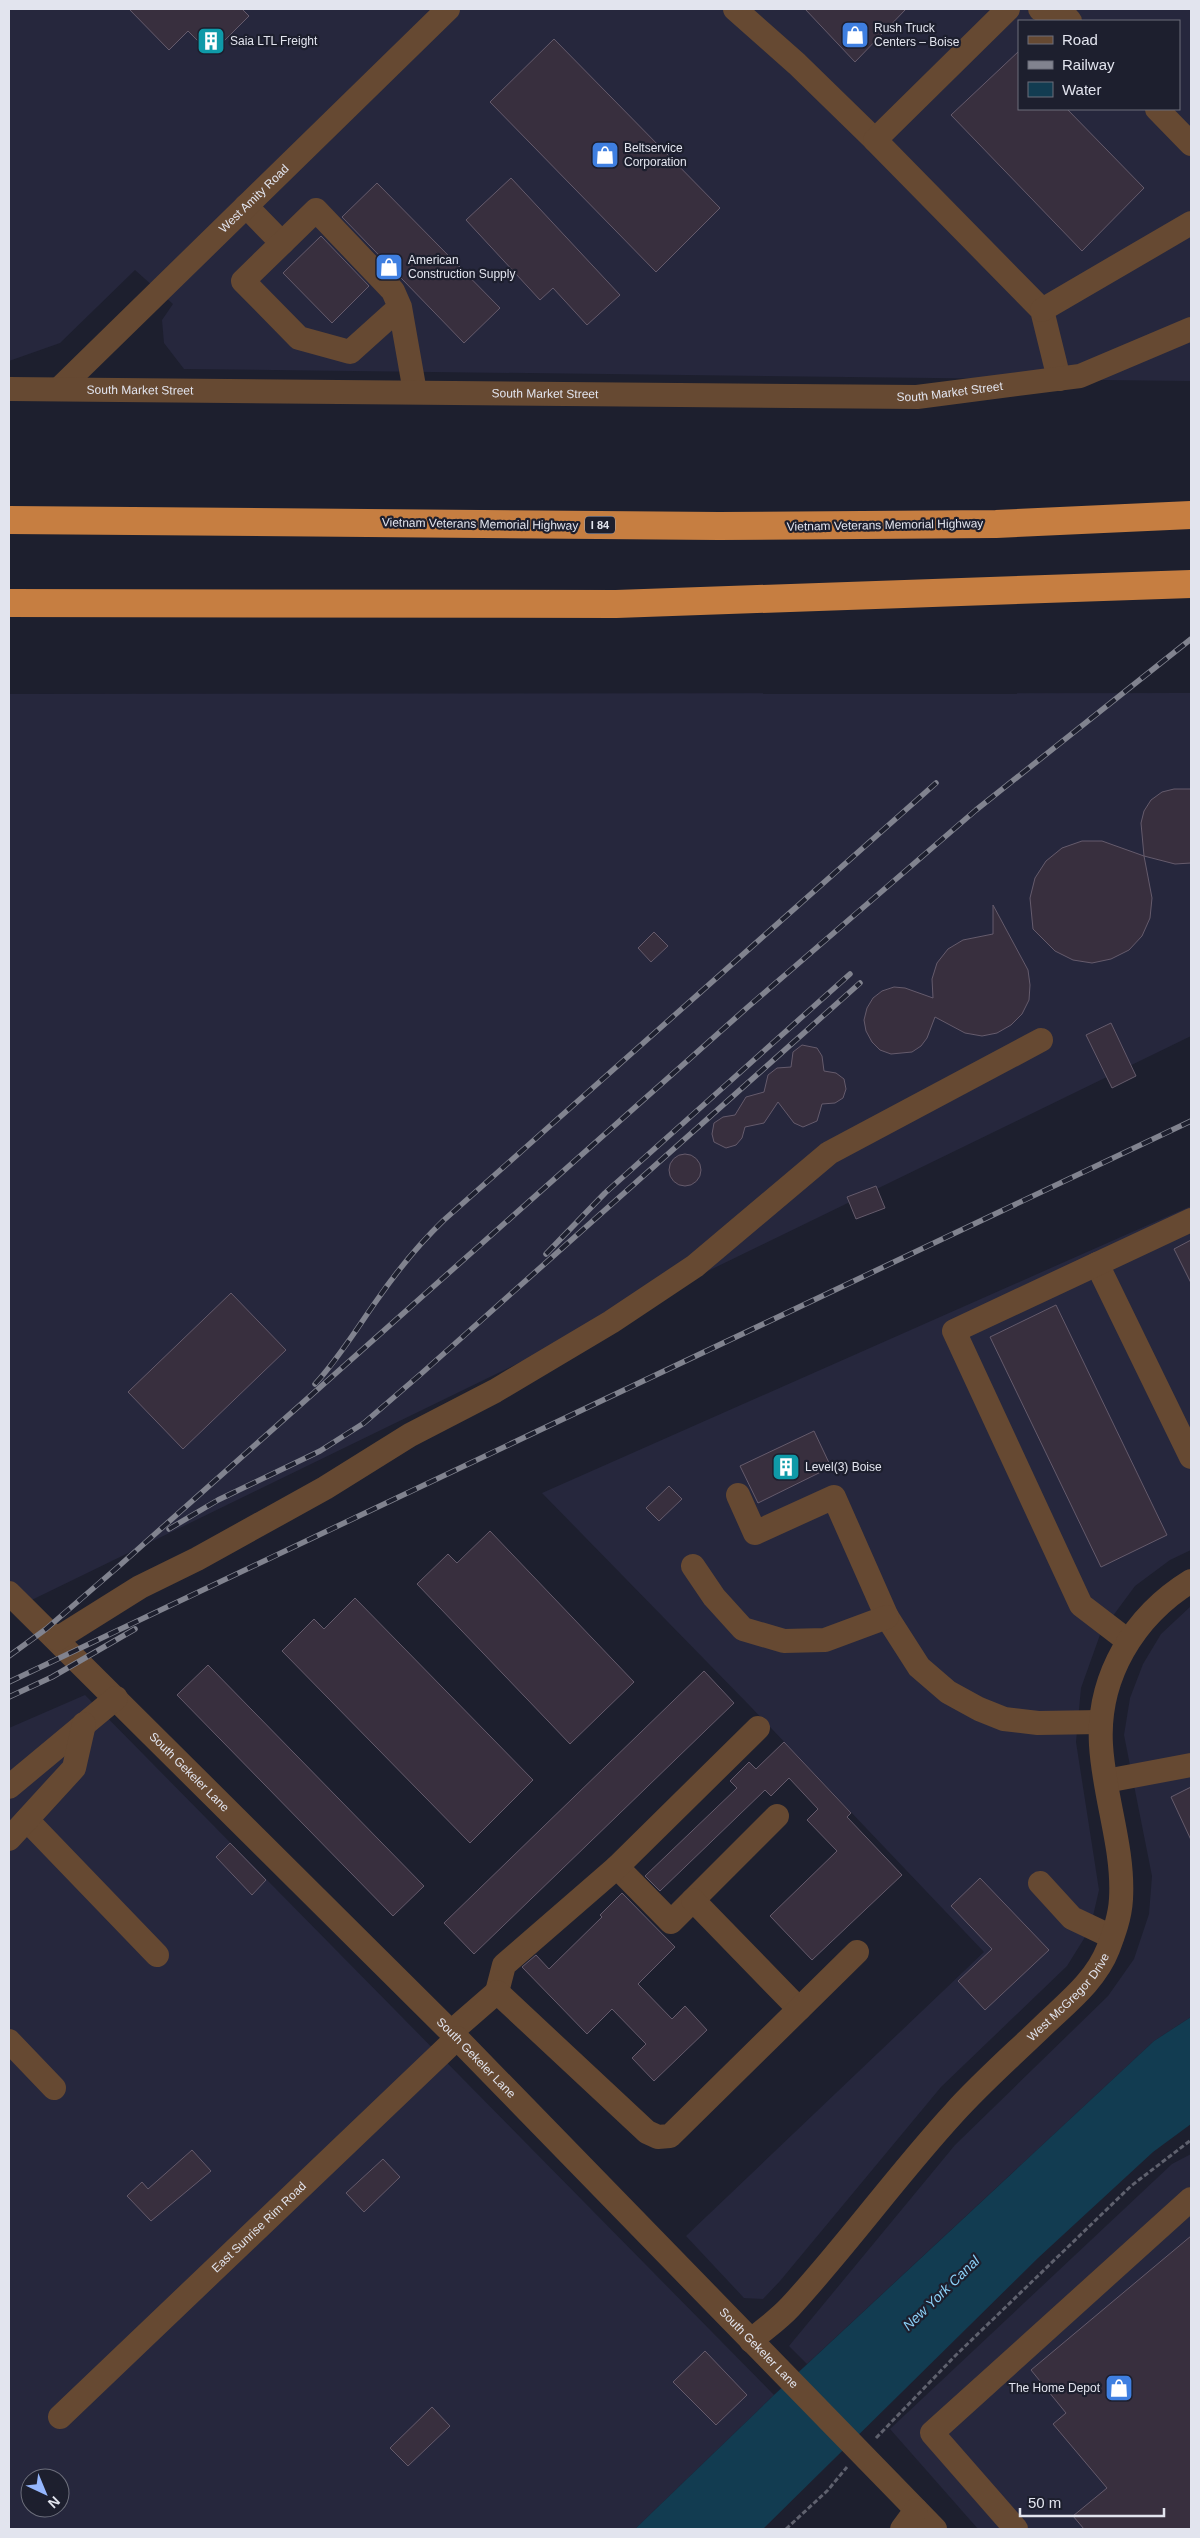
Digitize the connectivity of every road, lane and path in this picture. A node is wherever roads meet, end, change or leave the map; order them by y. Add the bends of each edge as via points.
1 (448, 9) edge
2 (735, 9) edge
3 (1008, 9) edge
4 (1040, 9) edge
5 (1069, 20) edge
6 (1158, 110) edge
7 (875, 140) junction
8 (1191, 144) edge
9 (246, 206) junction
10 (1191, 223) edge
11 (282, 244) junction
12 (400, 307) junction
13 (1042, 310) junction
14 (1191, 329) edge
15 (1069, 378) junction
16 (60, 388) junction
17 (9, 389) edge
18 (415, 392) junction
19 (1191, 516) edge
20 (9, 520) edge
21 (1186, 584) edge
22 (9, 603) edge
23 (1041, 1040) dead end
24 (1191, 1220) edge
25 (1097, 1264) junction
26 (1191, 1457) edge
27 (738, 1495) dead end
28 (693, 1566) dead end
29 (1191, 1581) edge
30 (9, 1593) edge
31 (887, 1617) junction
32 (57, 1639) junction
33 (1128, 1641) junction
34 (116, 1698) junction
35 (1101, 1722) junction
36 (84, 1724) junction
37 (758, 1728) dead end
38 (1191, 1765) edge
39 (1106, 1781) junction
40 (9, 1787) edge
41 (777, 1816) dead end
42 (27, 1820) junction
43 (9, 1838) edge
44 (618, 1867) junction
45 (1040, 1883) dead end
46 (693, 1900) junction
47 (1112, 1937) junction
48 (857, 1952) dead end
49 (157, 1955) dead end
50 (497, 1992) junction
51 (799, 2009) junction
52 (454, 2035) junction
53 (9, 2041) edge
54 (54, 2088) dead end
55 (1191, 2140) edge
56 (1191, 2199) edge
57 (750, 2341) junction
58 (60, 2417) dead end
59 (859, 2452) junction
60 (916, 2510) junction
61 (786, 2529) edge
62 (902, 2529) edge
63 (935, 2529) edge
64 (1016, 2529) edge

1 - 9 street, West Amity Road
2 - 7 street
3 - 7 street
4 - 5 street via 1060,10
6 - 8 street
7 - 13 street
9 - 11 street
9 - 16 street, West Amity Road
10 - 13 street
11 - 12 street via 316,210 392,291
11 - 12 street via 243,282 299,338 350,352
12 - 18 street
13 - 15 street
14 - 15 street, South Market Street
15 - 18 street, South Market Street via 917,397
16 - 17 street, South Market Street
16 - 18 street, South Market Street
19 - 20 highway, Vietnam Veterans Memorial Highway / I 84 via 996,524 719,526
21 - 22 highway via 616,604
23 - 32 street via 829,1153 695,1266 611,1322 495,1391 410,1435 308,1498 140,1588
24 - 25 street
25 - 26 street
25 - 33 street via 954,1331 1081,1605
27 - 31 street via 755,1533 834,1497
28 - 31 street via 714,1597 743,1629 784,1641 825,1640
29 - 33 street, West McGregor Drive via 1154,1608
30 - 32 street, South Gekeler Lane
31 - 35 street via 919,1667 948,1692 979,1709 1004,1719 1038,1723
32 - 34 street, South Gekeler Lane
33 - 35 street, West McGregor Drive via 1110,1677
34 - 36 street
34 - 52 street, South Gekeler Lane
35 - 39 street, West McGregor Drive
36 - 40 street
36 - 42 street via 74,1768
37 - 44 street
38 - 39 street
39 - 47 street, West McGregor Drive via 1120,1872 1121,1900
41 - 46 street
42 - 43 street
42 - 49 street
44 - 46 street via 671,1922
44 - 50 street via 504,1965
45 - 47 street via 1072,1918
46 - 51 street
47 - 57 street, West McGregor Drive via 1093,1975 1075,1996 954,2113 788,2309
48 - 51 street
50 - 51 street via 647,2132 658,2137 670,2136
50 - 52 street, East Sunrise Rim Road
52 - 57 street, South Gekeler Lane
52 - 58 street, East Sunrise Rim Road
53 - 54 street
55 - 59 path via 1131,2186
56 - 64 street via 932,2433
57 - 59 street, South Gekeler Lane
59 - 60 street, South Gekeler Lane
59 - 61 path via 828,2490
60 - 62 street
60 - 63 street, South Gekeler Lane

